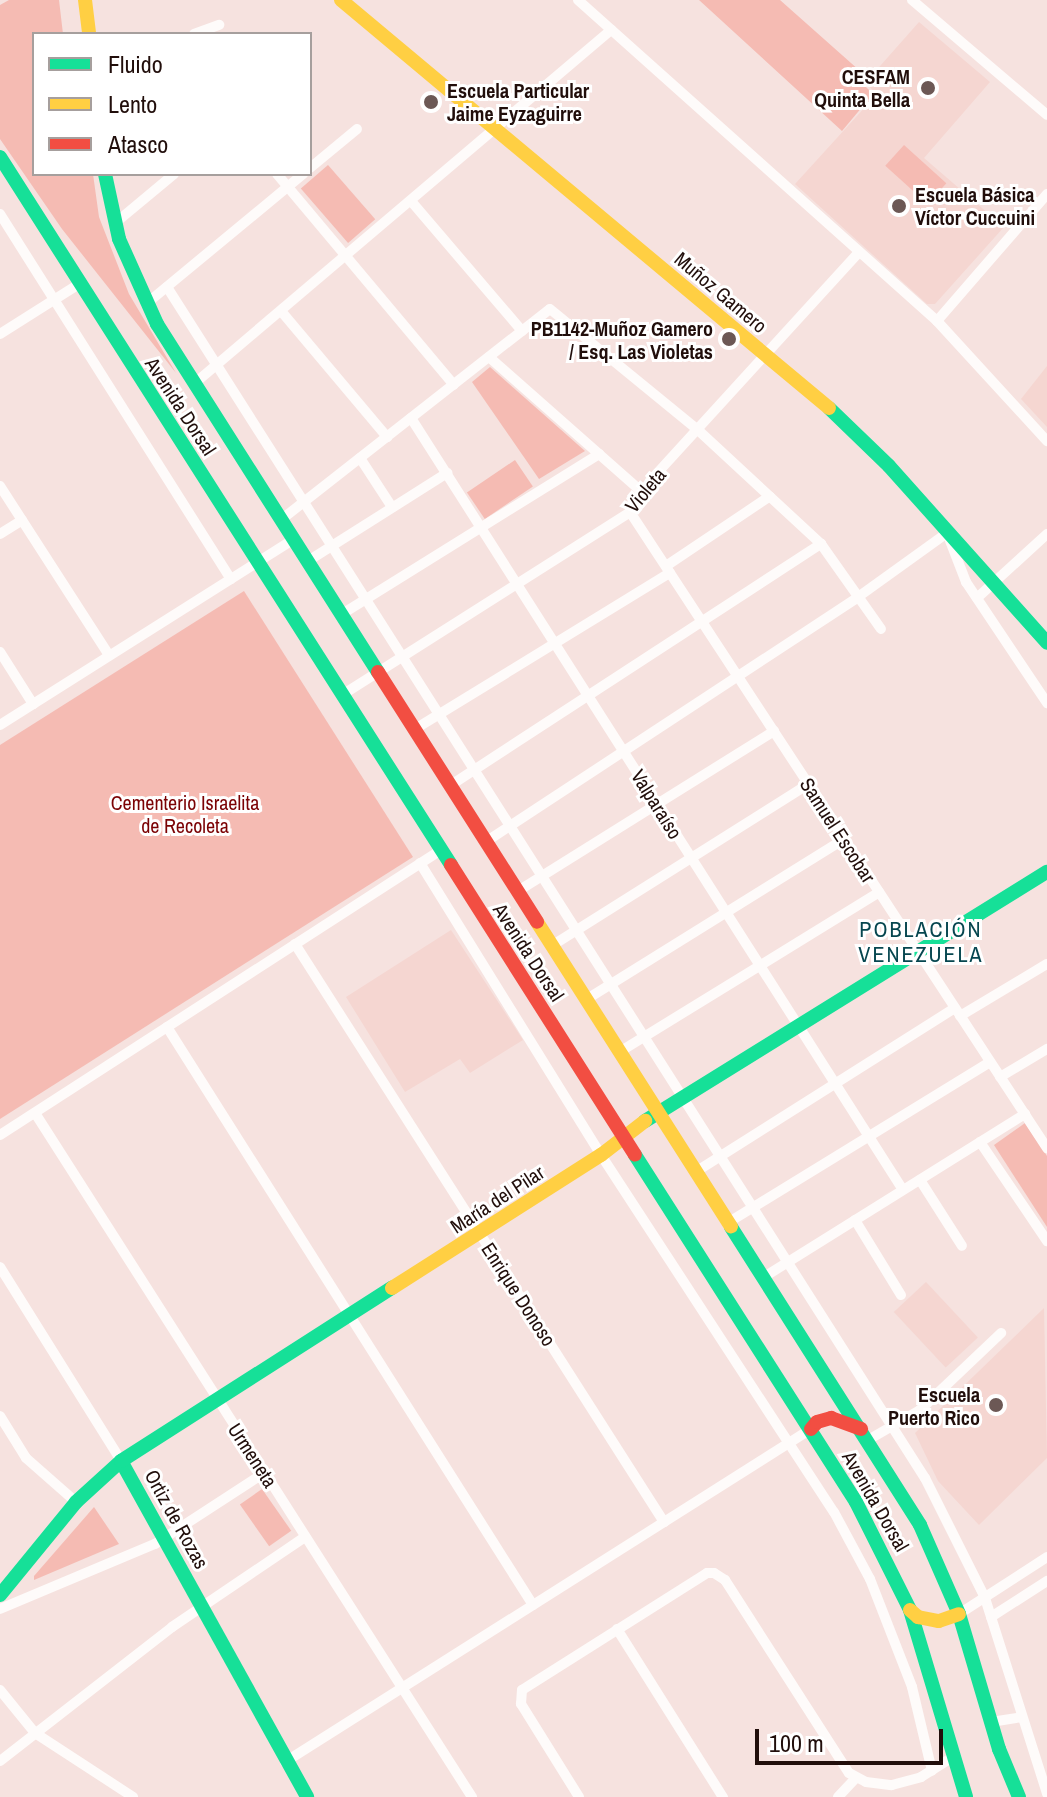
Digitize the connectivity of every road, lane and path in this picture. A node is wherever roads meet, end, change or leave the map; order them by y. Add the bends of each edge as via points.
1 (85, 0) edge
2 (341, 0) edge
3 (578, 0) edge
4 (912, 0) edge
5 (219, 25) dead end
6 (611, 30) junction
7 (89, 32) edge
8 (200, 32) edge
9 (1047, 115) edge
10 (357, 129) dead end
11 (496, 129) junction
12 (0, 157) edge
13 (312, 166) edge
14 (105, 176) edge
15 (172, 176) edge
16 (279, 176) edge
17 (301, 176) edge
18 (288, 187) junction
19 (1047, 194) edge
20 (411, 201) junction
21 (0, 214) edge
22 (114, 224) junction
23 (859, 252) junction
24 (346, 256) junction
25 (79, 284) junction
26 (167, 287) junction
27 (56, 299) junction
28 (146, 304) junction
29 (281, 311) junction
30 (937, 321) junction
31 (522, 331) junction
32 (0, 334) edge
33 (765, 354) junction
34 (489, 357) junction
35 (217, 364) junction
36 (195, 383) junction
37 (454, 385) junction
38 (411, 418) junction
39 (698, 430) junction
40 (387, 437) junction
41 (1047, 441) edge
42 (599, 454) junction
43 (360, 458) junction
44 (447, 473) junction
45 (0, 486) edge
46 (642, 492) junction
47 (770, 496) junction
48 (304, 502) junction
49 (392, 507) junction
50 (630, 512) junction
51 (282, 519) junction
52 (22, 520) junction
53 (482, 527) junction
54 (947, 533) junction
55 (0, 534) edge
56 (1047, 534) edge
57 (294, 539) junction
58 (821, 544) junction
59 (332, 546) junction
60 (308, 561) junction
61 (257, 563) junction
62 (668, 569) junction
63 (231, 579) junction
64 (517, 583) junction
65 (993, 584) junction
66 (858, 597) junction
67 (977, 598) junction
68 (367, 599) junction
69 (342, 614) junction
70 (702, 622) junction
71 (881, 629) dead end
72 (555, 643) junction
73 (1047, 643) edge
74 (0, 652) edge
75 (109, 655) junction
76 (404, 655) junction
77 (379, 671) junction
78 (737, 674) junction
79 (342, 695) junction
80 (588, 696) junction
81 (1047, 703) edge
82 (33, 704) junction
83 (441, 713) junction
84 (0, 725) edge
85 (415, 729) junction
86 (774, 731) junction
87 (624, 751) junction
88 (475, 769) junction
89 (809, 784) junction
90 (451, 785) junction
91 (658, 804) junction
92 (511, 825) junction
93 (844, 839) junction
94 (487, 841) junction
95 (441, 850) junction
96 (692, 858) junction
97 (420, 863) junction
98 (543, 876) junction
99 (1045, 876) edge
100 (518, 891) junction
101 (879, 892) junction
102 (726, 912) junction
103 (576, 930) junction
104 (295, 944) junction
105 (553, 945) junction
106 (918, 951) junction
107 (1047, 964) edge
108 (760, 965) junction
109 (611, 984) junction
110 (587, 999) junction
111 (958, 1012) junction
112 (798, 1025) junction
113 (167, 1027) junction
114 (645, 1036) junction
115 (1047, 1049) edge
116 (621, 1051) junction
117 (990, 1062) junction
118 (1000, 1077) junction
119 (835, 1083) junction
120 (684, 1095) junction
121 (659, 1111) junction
122 (35, 1113) junction
123 (1025, 1114) junction
124 (0, 1135) edge
125 (869, 1136) junction
126 (625, 1140) junction
127 (980, 1142) junction
128 (1045, 1142) edge
129 (601, 1155) junction
130 (721, 1155) junction
131 (697, 1171) junction
132 (920, 1180) junction
133 (903, 1190) junction
134 (754, 1207) junction
135 (855, 1220) junction
136 (729, 1222) junction
137 (480, 1233) junction
138 (1047, 1241) edge
139 (962, 1246) dead end
140 (789, 1261) junction
141 (0, 1267) edge
142 (764, 1277) junction
143 (4, 1284) edge
144 (901, 1295) dead end
145 (350, 1316) junction
146 (1001, 1333) dead end
147 (217, 1400) junction
148 (0, 1416) edge
149 (895, 1427) junction
150 (811, 1429) junction
151 (865, 1435) junction
152 (789, 1443) junction
153 (121, 1461) junction
154 (264, 1473) junction
155 (76, 1502) junction
156 (664, 1522) junction
157 (166, 1537) junction
158 (305, 1537) junction
159 (1047, 1557) edge
160 (1047, 1581) edge
161 (0, 1595) edge
162 (985, 1598) junction
163 (533, 1605) junction
164 (201, 1606) junction
165 (0, 1609) edge
166 (910, 1610) junction
167 (959, 1614) junction
168 (991, 1617) junction
169 (617, 1629) junction
170 (402, 1688) junction
171 (0, 1690) edge
172 (1022, 1717) junction
173 (991, 1722) junction
174 (35, 1733) junction
175 (953, 1757) junction
176 (0, 1761) edge
177 (285, 1762) junction
178 (932, 1771) junction
179 (856, 1778) junction
180 (1047, 1793) edge
181 (133, 1797) edge
182 (307, 1797) edge
183 (472, 1797) edge
184 (579, 1797) edge
185 (723, 1797) edge
186 (838, 1797) edge
187 (966, 1797) edge
188 (1019, 1797) edge

1 - 7 main road
2 - 11 main road, Muñoz Gamero
3 - 6 street
4 - 9 street
5 - 8 street
6 - 11 street
6 - 23 street
10 - 13 street
11 - 20 street
11 - 33 main road, Muñoz Gamero
12 - 25 main road, Avenida Dorsal
14 - 22 main road, Avenida Dorsal
15 - 22 street
16 - 18 street
17 - 18 street
18 - 24 street
18 - 26 street
19 - 30 street
20 - 24 street
20 - 31 street
21 - 27 street
22 - 28 main road, Avenida Dorsal
23 - 30 street
23 - 33 street, Violeta
24 - 29 street
24 - 37 street
25 - 27 street
25 - 61 main road, Avenida Dorsal
26 - 28 street
26 - 35 street
27 - 32 street
27 - 63 street
28 - 36 main road, Avenida Dorsal
29 - 35 street
29 - 40 street
30 - 41 street
31 - 34 street
31 - 39 street via 550,309
33 - 39 street, Violeta
33 - 54 main road, Muñoz Gamero via 870,446
34 - 37 street
34 - 42 street
35 - 36 street
35 - 48 street
36 - 51 main road, Avenida Dorsal
37 - 38 street
38 - 40 street
38 - 44 street, Valparaíso
39 - 46 street, Violeta
39 - 47 street
40 - 43 street
42 - 46 street
42 - 53 street
43 - 48 street
43 - 49 street
44 - 49 street
44 - 53 street, Valparaíso
45 - 52 street
46 - 50 street, Violeta
47 - 58 street
47 - 62 street
48 - 51 street
48 - 59 street
49 - 59 street
50 - 62 street, Samuel Escobar
50 - 64 street, Violeta
51 - 57 main road, Avenida Dorsal
52 - 55 street
52 - 75 street
53 - 64 street, Valparaíso
53 - 68 street
54 - 65 main road, Muñoz Gamero
54 - 66 street
54 - 67 street
56 - 65 street
57 - 60 main road, Avenida Dorsal
57 - 61 street
58 - 66 street
58 - 70 street
59 - 60 street
59 - 68 street
60 - 69 main road, Avenida Dorsal
61 - 63 street
61 - 79 main road, Avenida Dorsal
62 - 70 street, Samuel Escobar
62 - 72 street
63 - 75 street
64 - 72 street, Valparaíso
64 - 76 street, Violeta
65 - 67 street
65 - 73 main road, Muñoz Gamero
66 - 71 street
66 - 78 street
67 - 81 street
68 - 69 street
68 - 76 street
69 - 77 main road, Avenida Dorsal
70 - 78 street, Samuel Escobar
70 - 80 street
72 - 80 street, Valparaíso
72 - 83 street
74 - 82 street
75 - 82 street
76 - 77 street, Violeta
76 - 83 street
77 - 79 street, Violeta
77 - 85 main road, Avenida Dorsal
78 - 86 street, Samuel Escobar
78 - 87 street
79 - 95 main road, Avenida Dorsal
80 - 87 street, Valparaíso
80 - 88 street
82 - 84 street
83 - 85 street
83 - 88 street
85 - 90 main road, Avenida Dorsal
86 - 89 street, Samuel Escobar
86 - 91 street
87 - 91 street, Valparaíso
87 - 92 street
88 - 90 street
88 - 92 street
89 - 93 street, Samuel Escobar
89 - 96 street
90 - 94 main road, Avenida Dorsal
91 - 96 street, Valparaíso
91 - 98 street
92 - 94 street
92 - 98 street
93 - 101 street, Samuel Escobar
93 - 102 street
94 - 100 main road, Avenida Dorsal
95 - 97 street
95 - 126 main road, Avenida Dorsal
96 - 102 street, Valparaíso
96 - 103 street
97 - 104 street
97 - 129 street, Avenida Dorsal
98 - 100 street
98 - 103 street
99 - 106 main road, María del Pilar
100 - 105 main road, Avenida Dorsal
101 - 106 street, Samuel Escobar
101 - 108 street
102 - 108 street, Valparaíso
102 - 109 street
103 - 105 street
103 - 109 street
104 - 113 street
104 - 137 street, Enrique Donoso
105 - 110 main road, Avenida Dorsal
106 - 111 street, Samuel Escobar
106 - 112 main road, María del Pilar
107 - 111 street
108 - 112 street, Valparaíso
108 - 114 street
109 - 110 street
109 - 114 street
110 - 116 main road, Avenida Dorsal
111 - 117 street, Samuel Escobar
111 - 119 street
112 - 119 street, Valparaíso
112 - 120 main road, María del Pilar
113 - 122 street
113 - 145 street
114 - 116 street
114 - 120 street
115 - 118 street
116 - 121 main road, Avenida Dorsal
117 - 118 street, Samuel Escobar
117 - 125 street
118 - 123 street, Samuel Escobar
119 - 125 street, Valparaíso
119 - 130 street
120 - 121 main road, María del Pilar
120 - 130 street
121 - 126 main road, María del Pilar
121 - 131 main road, Avenida Dorsal
122 - 124 street
122 - 147 street, Urmeneta
123 - 127 street
123 - 128 street, Samuel Escobar
125 - 133 street, Valparaíso
125 - 134 street
126 - 129 main road, María del Pilar
126 - 150 main road, Avenida Dorsal
127 - 132 street
127 - 138 street
129 - 137 main road, María del Pilar
129 - 152 street, Avenida Dorsal
130 - 131 street
130 - 134 street
131 - 136 main road, Avenida Dorsal
132 - 133 street
132 - 139 street
133 - 135 street
134 - 136 street
134 - 140 street
135 - 140 street
135 - 144 street
136 - 142 main road, Avenida Dorsal
137 - 145 main road, María del Pilar
137 - 156 street, Enrique Donoso
140 - 142 street
140 - 149 street
141 - 143 street, Ortiz de Rozas
142 - 151 main road, Avenida Dorsal
143 - 153 street, Ortiz de Rozas
145 - 147 main road, María del Pilar
145 - 163 street
146 - 149 street
147 - 153 main road, María del Pilar
147 - 154 street, Urmeneta
148 - 155 street via 26,1458
149 - 151 street
149 - 162 street
150 - 151 main road via 831,1418
150 - 152 street
150 - 166 main road, Avenida Dorsal via 869,1525
151 - 167 main road, Avenida Dorsal via 920,1525
152 - 156 street
152 - 178 street, Avenida Dorsal via 870,1579 912,1687
153 - 155 main road, María del Pilar
153 - 157 main road, Ortiz de Rozas
154 - 157 street
154 - 158 street, Urmeneta
155 - 161 main road, María del Pilar
156 - 163 street
157 - 164 main road, Ortiz de Rozas
157 - 165 street
158 - 164 street
158 - 170 street, Urmeneta
159 - 162 street
160 - 168 street
162 - 167 street
162 - 168 street
163 - 170 street
164 - 174 street
164 - 177 main road, Ortiz de Rozas
166 - 167 main road via 939,1621
166 - 175 main road, Avenida Dorsal
167 - 173 main road, Avenida Dorsal
168 - 172 street
169 - 179 street via 714,1573 725,1580 836,1757
169 - 184 street via 526,1686 520,1695
169 - 185 street
170 - 177 street
170 - 183 street, Urmeneta
171 - 174 street
172 - 173 street
172 - 180 street
173 - 188 main road, Avenida Dorsal
174 - 176 street
174 - 181 street
175 - 178 street
175 - 187 main road, Avenida Dorsal
177 - 182 main road, Ortiz de Rozas
178 - 179 street via 892,1785
179 - 186 street

